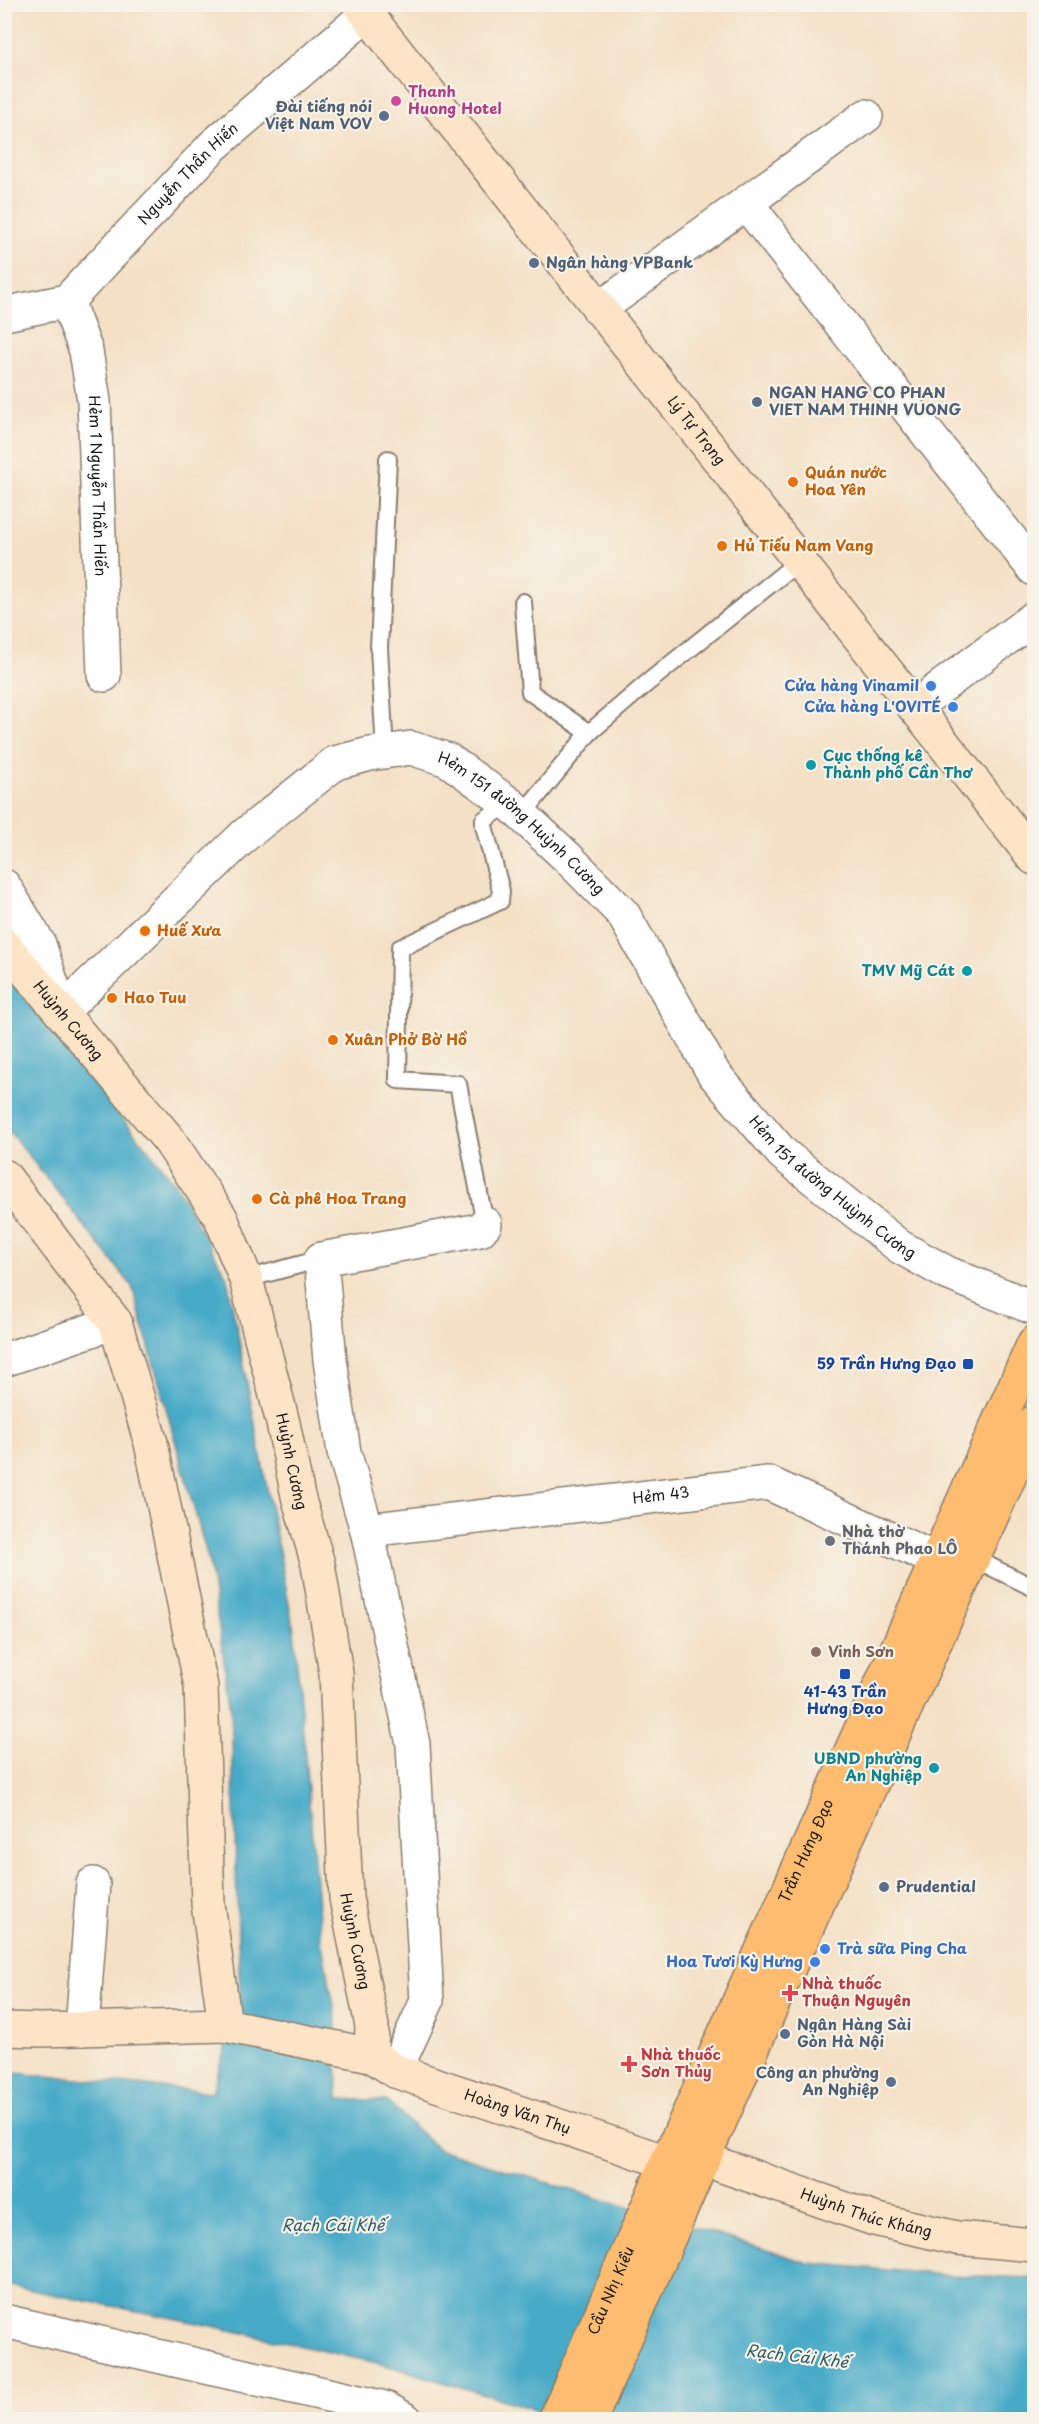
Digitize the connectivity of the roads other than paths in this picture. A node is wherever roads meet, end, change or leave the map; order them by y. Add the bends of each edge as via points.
1 (363, 9) edge
2 (866, 116) dead end
3 (746, 203) junction
4 (67, 301) junction
5 (599, 309) junction
6 (4, 314) edge
7 (388, 459) dead end
8 (798, 562) junction
9 (1035, 569) edge
10 (523, 602) dead end
11 (1035, 618) edge
12 (104, 675) dead end
13 (914, 707) junction
14 (589, 733) junction
15 (386, 752) junction
16 (515, 809) junction
17 (1035, 858) edge
18 (4, 886) edge
19 (4, 945) edge
20 (61, 1012) junction
21 (4, 1176) edge
22 (485, 1224) joint
23 (321, 1258) junction
24 (246, 1278) junction
25 (1035, 1308) edge
26 (115, 1322) junction
27 (1035, 1343) edge
28 (4, 1360) edge
29 (1035, 1422) edge
30 (367, 1530) junction
31 (973, 1558) junction
32 (937, 1560) junction
33 (1035, 1588) edge
34 (93, 1884) dead end
35 (225, 2025) junction
36 (4, 2029) edge
37 (82, 2029) junction
38 (383, 2063) junction
39 (703, 2159) junction
40 (667, 2162) junction
41 (1035, 2246) edge
42 (4, 2321) edge
43 (406, 2420) edge
44 (555, 2420) edge
45 (590, 2420) edge

1 - 4 street, Nguyễn Thần Hiến via 214,145
1 - 5 street, Lý Tự Trọng
2 - 3 street
3 - 5 street
3 - 9 street
4 - 6 street
4 - 12 street, Hẻm 1 Nguyễn Thần Hiến via 86,351 94,401
5 - 8 street, Lý Tự Trọng
7 - 15 lane via 380,648
8 - 13 street, Lý Tự Trọng
8 - 14 lane
10 - 14 lane via 530,692
11 - 13 street
13 - 17 street, Lý Tự Trọng
14 - 16 lane
15 - 16 street, Hẻm 151 đường Huỳnh Cương via 411,748 448,760
15 - 20 street, Hẻm 151 đường Huỳnh Cương via 335,763 245,835
16 - 22 lane via 484,820 500,901 400,948 398,1080 458,1084
16 - 25 street, Hẻm 151 đường Huỳnh Cương via 623,914 714,1074 783,1154 900,1247 947,1273
18 - 20 street via 39,944
19 - 20 street, Huỳnh Cương
20 - 24 street, Huỳnh Cương via 169,1140 221,1218
21 - 26 street
22 - 23 street via 480,1230
23 - 24 lane
23 - 30 street via 330,1360 344,1452
24 - 38 street, Huỳnh Cương via 320,1574 336,1673 346,1898
26 - 28 street
26 - 35 street via 151,1443 201,1686 208,1904
27 - 32 highway, Trần Hưng Đạo
29 - 31 highway
30 - 32 street, Hẻm 43 via 768,1483
30 - 38 street via 413,1744 427,2001
31 - 33 lane
31 - 39 highway
32 - 40 highway, Trần Hưng Đạo
34 - 37 street
35 - 37 street
35 - 38 street, Hoàng Văn Thụ
36 - 37 street
38 - 40 street, Hoàng Văn Thụ
39 - 41 street, Huỳnh Thúc Kháng via 874,2219 957,2238
39 - 45 highway
40 - 44 highway, Cầu Nhị Kiều
42 - 43 street via 385,2408

